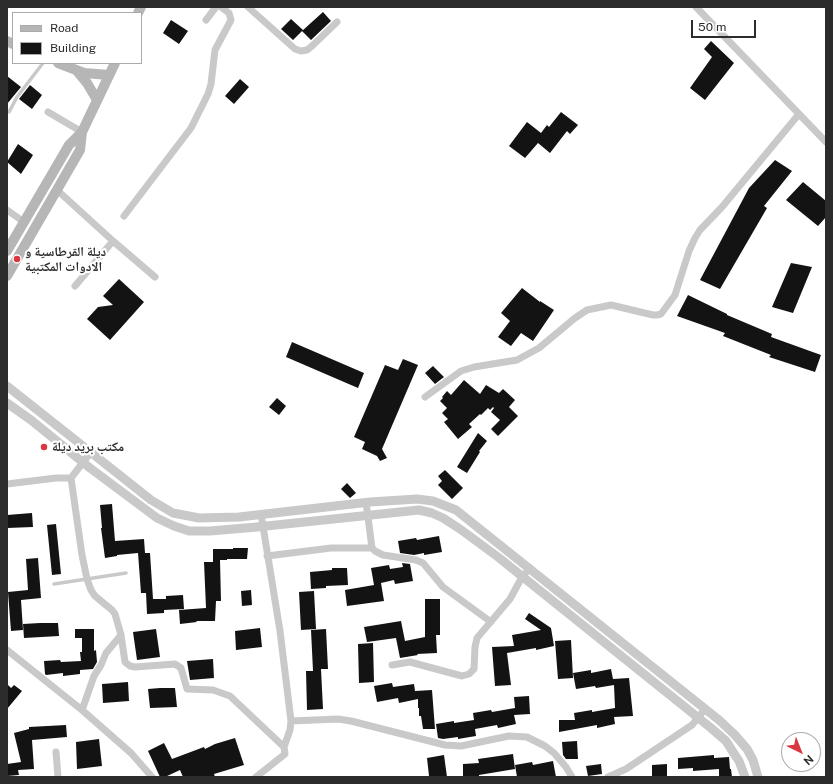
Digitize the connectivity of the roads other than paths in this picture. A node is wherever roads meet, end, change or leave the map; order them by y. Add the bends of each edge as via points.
1 (216, 7) edge
2 (221, 7) edge
3 (248, 7) edge
4 (696, 7) edge
5 (206, 20) dead end
6 (337, 22) dead end
7 (42, 64) edge
8 (60, 64) edge
9 (115, 64) edge
10 (77, 71) junction
11 (109, 76) junction
12 (97, 100) junction
13 (9, 112) dead end
14 (48, 112) dead end
15 (799, 114) junction
16 (82, 132) junction
17 (826, 142) edge
18 (57, 190) junction
19 (7, 210) edge
20 (124, 216) dead end
21 (24, 222) junction
22 (113, 241) junction
23 (7, 251) edge
24 (7, 276) edge
25 (155, 277) dead end
26 (75, 286) dead end
27 (7, 386) edge
28 (425, 397) dead end
29 (7, 403) edge
30 (90, 452) junction
31 (82, 462) junction
32 (71, 478) junction
33 (7, 484) edge
34 (366, 502) junction
35 (261, 514) junction
36 (368, 516) junction
37 (262, 527) junction
38 (372, 548) junction
39 (267, 556) junction
40 (530, 568) junction
41 (126, 573) dead end
42 (522, 577) junction
43 (87, 579) junction
44 (54, 584) dead end
45 (491, 622) junction
46 (121, 635) junction
47 (7, 650) edge
48 (392, 665) dead end
49 (705, 709) junction
50 (82, 710) junction
51 (699, 718) junction
52 (291, 721) junction
53 (284, 747) junction
54 (56, 752) dead end
55 (58, 777) edge
56 (152, 777) edge
57 (256, 777) edge
58 (572, 777) edge
59 (608, 777) edge
60 (745, 777) edge
61 (758, 777) edge

1 - 5 street
2 - 20 street via 231,20 215,50 208,94 191,128
3 - 6 street via 295,49 301,51 312,46
4 - 15 street
7 - 13 lane
8 - 10 main road
9 - 11 main road
10 - 11 main road
10 - 12 main road
11 - 12 main road
12 - 16 main road
14 - 16 street
15 - 17 street
15 - 28 street via 700,230 675,295 661,314 657,316 611,305 587,310 538,348 517,360 461,371
16 - 18 main road via 80,150
16 - 21 main road via 69,145
18 - 22 street
18 - 24 main road
19 - 21 street
21 - 23 main road
22 - 25 street
22 - 26 street
27 - 30 street
29 - 31 street via 32,420
30 - 31 street
30 - 35 street via 151,500 173,513 199,518
31 - 32 street
31 - 37 street via 157,518 174,526 189,531
32 - 33 street
32 - 43 street
34 - 35 street
34 - 36 street
34 - 40 street via 417,499 456,510
35 - 37 street
36 - 37 street
36 - 38 street
36 - 42 street via 419,510 432,513 460,529
37 - 39 street
38 - 39 street via 331,548
38 - 45 street via 382,555 423,563 443,587
39 - 52 street via 280,631
40 - 42 street
40 - 49 street
41 - 43 lane
42 - 45 street via 510,599
42 - 51 street
43 - 44 lane
43 - 46 street via 95,596 115,614
45 - 48 street via 477,638 474,669 469,674 462,676 410,662
46 - 50 street via 106,653 94,676
46 - 53 street via 125,662 130,666 175,664 181,668 186,689 213,690 230,696
47 - 50 street
49 - 51 street
49 - 61 street via 742,742 753,760
50 - 56 street via 131,753
51 - 59 street via 632,765
51 - 60 street via 726,741 739,761
52 - 53 street
52 - 58 street via 351,721 445,745 461,746 509,736 527,737 554,753
53 - 57 street via 284,754
54 - 55 street

